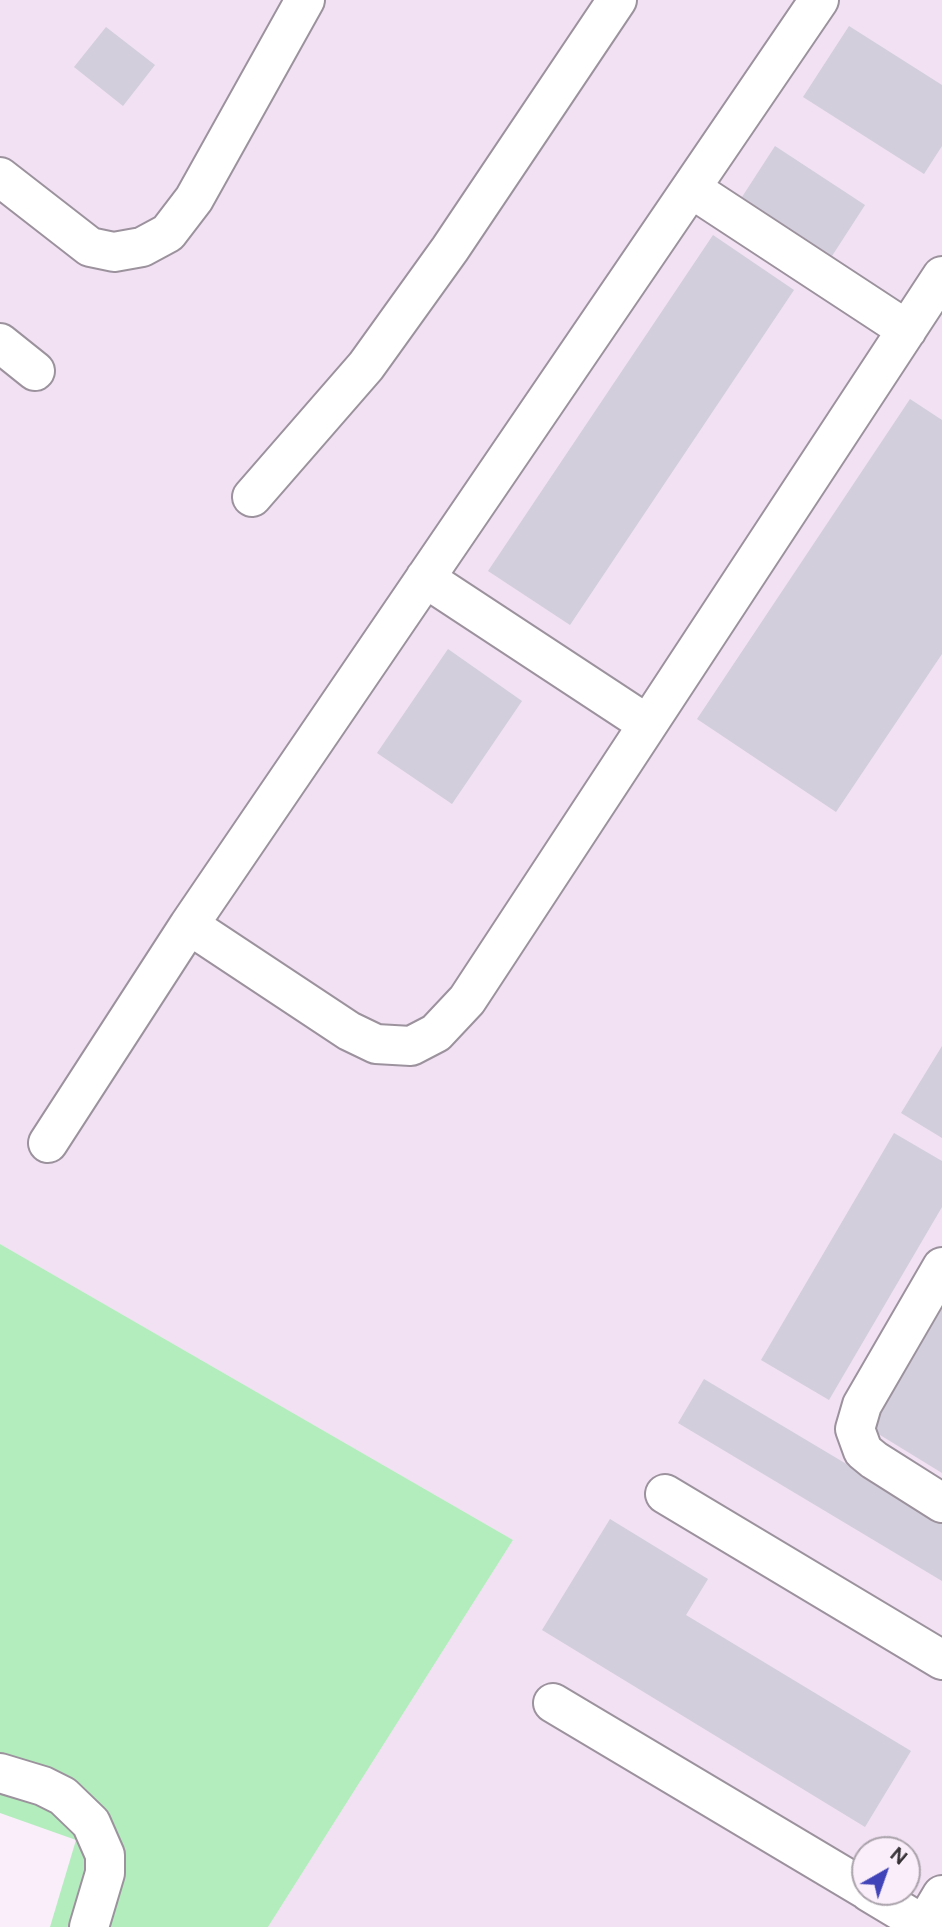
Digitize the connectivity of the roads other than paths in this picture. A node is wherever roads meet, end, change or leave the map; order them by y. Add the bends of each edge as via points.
1 (617, 0) edge
2 (819, 0) edge
3 (294, 4) edge
4 (0, 177) edge
5 (692, 189) junction
6 (942, 276) edge
7 (907, 330) junction
8 (0, 342) edge
9 (35, 371) dead end
10 (252, 497) dead end
11 (425, 578) junction
12 (648, 724) junction
13 (189, 925) junction
14 (48, 1143) dead end
15 (942, 1267) edge
16 (665, 1494) dead end
17 (942, 1503) edge
18 (942, 1660) edge
19 (553, 1703) dead end
20 (0, 1773) edge
21 (851, 1881) edge
22 (906, 1906) edge
23 (930, 1915) edge
24 (89, 1927) edge

1 - 10 street via 366,366
2 - 5 street
3 - 4 street via 194,199 168,233 133,248 89,247
5 - 7 street
5 - 11 street
6 - 7 street
7 - 12 street
8 - 9 street
11 - 12 street
11 - 13 street
12 - 13 street via 467,1000 436,1033 411,1046 376,1044 349,1031
13 - 14 street
15 - 17 street via 862,1405 855,1429 863,1451
16 - 18 street
19 - 21 street
20 - 24 street via 63,1796 91,1823 105,1855 105,1873
22 - 23 street

